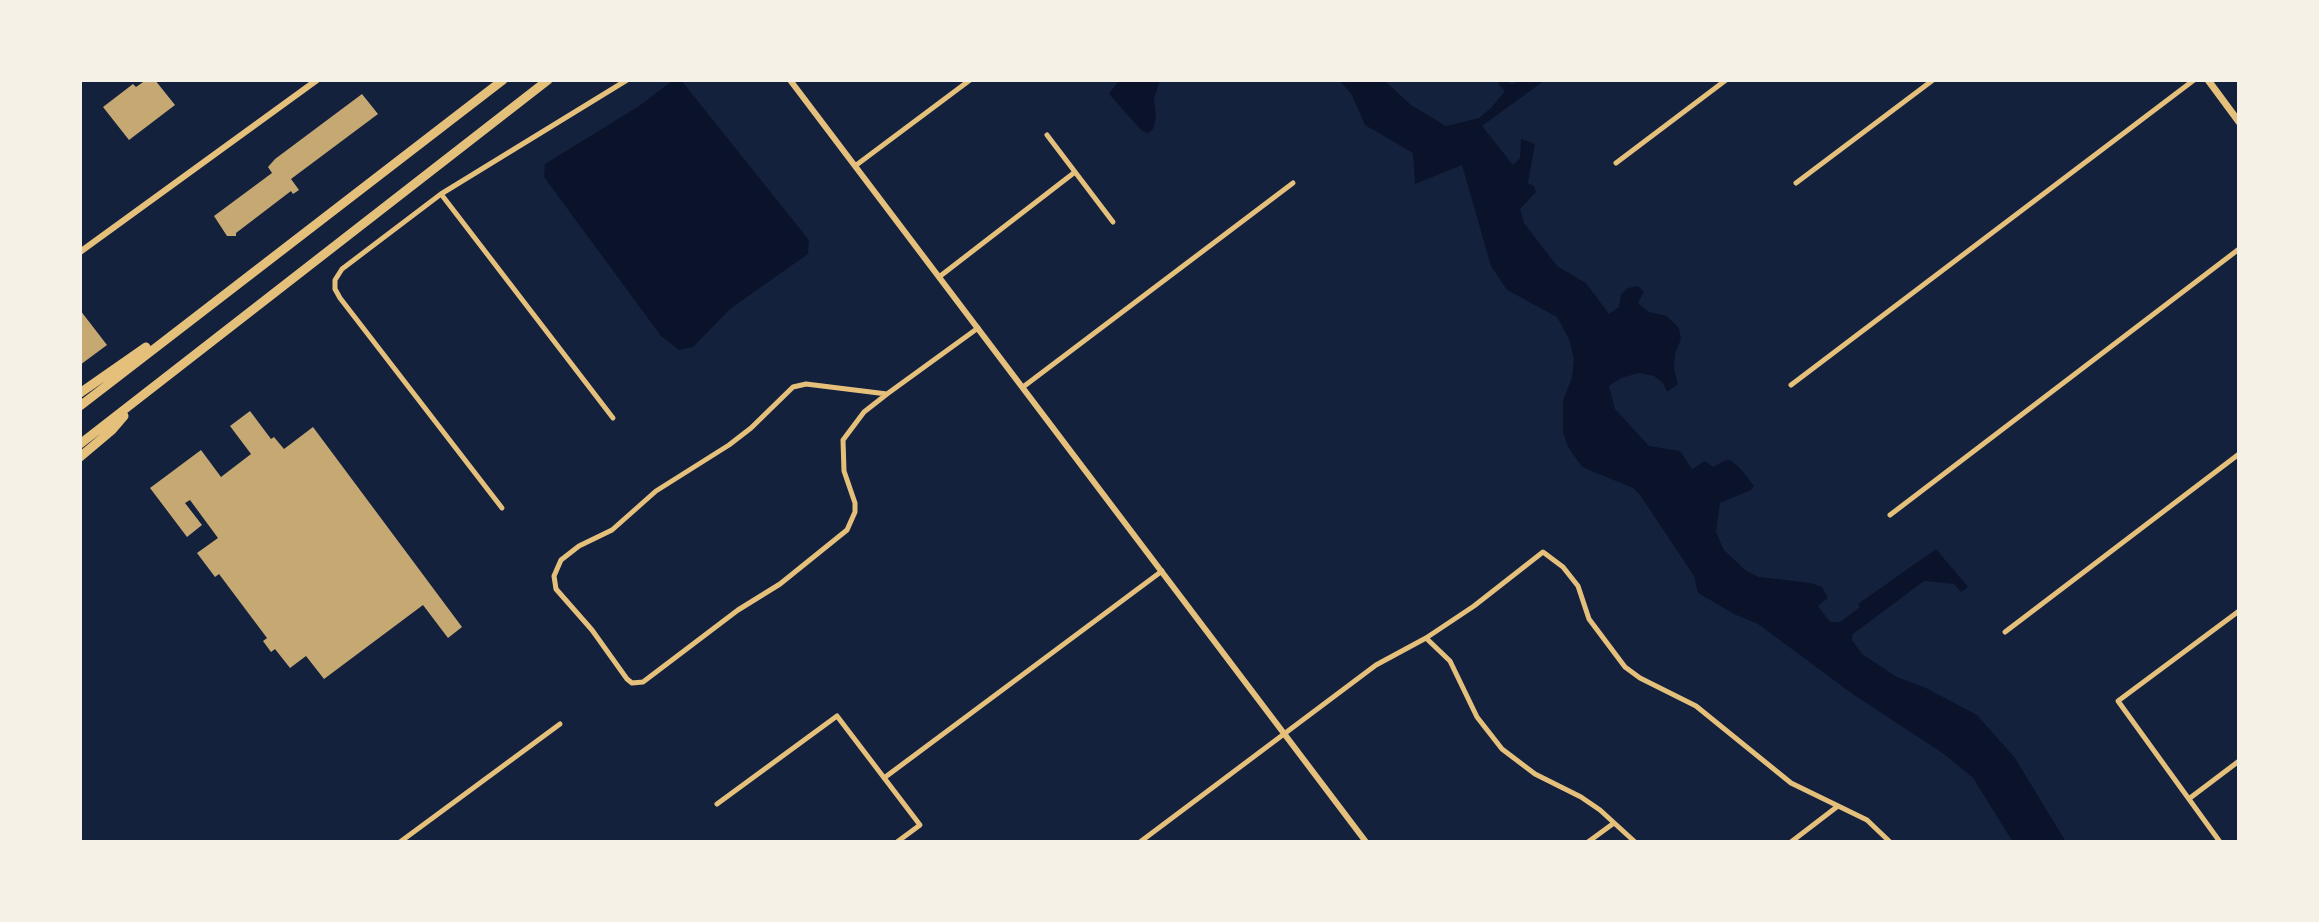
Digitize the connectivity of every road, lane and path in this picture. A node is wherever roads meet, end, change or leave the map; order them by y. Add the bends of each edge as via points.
1 (317, 80) edge
2 (503, 80) edge
3 (548, 80) edge
4 (627, 80) edge
5 (790, 80) edge
6 (970, 80) edge
7 (1726, 80) edge
8 (1933, 80) edge
9 (2194, 80) edge
10 (2208, 80) edge
11 (2239, 122) edge
12 (1047, 135) dead end
13 (1616, 163) dead end
14 (855, 166) junction
15 (1075, 172) junction
16 (1293, 183) dead end
17 (1796, 183) dead end
18 (441, 194) junction
19 (1113, 222) dead end
20 (2239, 249) edge
21 (80, 252) edge
22 (939, 277) junction
23 (222, 295) junction
24 (978, 328) junction
25 (1791, 385) dead end
26 (1023, 387) junction
27 (80, 393) edge
28 (887, 394) junction
29 (138, 399) junction
30 (80, 406) edge
31 (613, 418) dead end
32 (80, 444) edge
33 (2239, 454) edge
34 (80, 457) edge
35 (502, 508) dead end
36 (1890, 515) dead end
37 (1162, 571) junction
38 (2239, 611) edge
39 (2005, 632) dead end
40 (1426, 638) junction
41 (560, 724) dead end
42 (1285, 734) junction
43 (2239, 761) edge
44 (884, 778) junction
45 (2190, 798) junction
46 (717, 804) dead end
47 (1839, 805) junction
48 (1614, 823) junction
49 (400, 842) edge
50 (897, 842) edge
51 (1140, 842) edge
52 (1366, 842) edge
53 (1588, 842) edge
54 (1635, 842) edge
55 (1791, 842) edge
56 (1890, 842) edge
57 (2220, 842) edge

1 - 21 street
2 - 23 highway
3 - 29 highway
4 - 18 street
5 - 14 street
6 - 14 street
7 - 13 street
8 - 17 street
9 - 25 street
10 - 11 main road
12 - 15 street
14 - 22 street
15 - 19 street
15 - 22 street
16 - 26 street
18 - 31 street
18 - 35 street via 342,269 334,284
20 - 36 street
22 - 24 street
23 - 27 highway
23 - 30 highway
24 - 26 street
24 - 28 street
26 - 37 street
28 - 28 street via 793,387 729,445 656,491 612,530 561,560 554,576 556,589 627,679 643,682 847,530 855,512 842,461 843,440
29 - 32 highway
29 - 34 highway
33 - 39 street
37 - 42 street
37 - 44 street
38 - 45 street via 2118,701
40 - 42 street via 1376,665
40 - 47 street via 1543,552 1578,586 1589,619 1625,667 1696,706 1791,783
40 - 48 street via 1450,661 1477,717 1502,749
41 - 49 street
42 - 51 street
42 - 52 street
43 - 45 street
44 - 46 street via 837,716
44 - 50 street via 920,825
45 - 57 street
47 - 55 street
47 - 56 street via 1867,820
48 - 53 street
48 - 54 street

